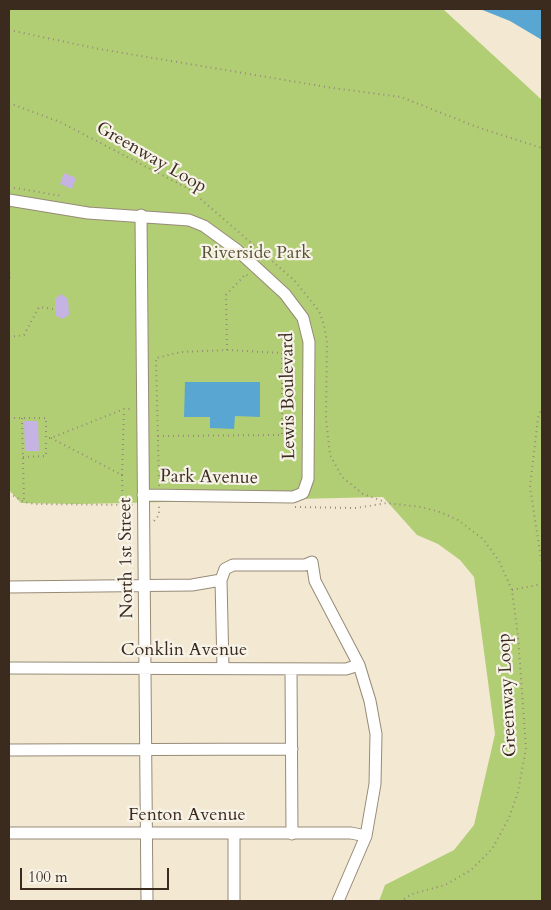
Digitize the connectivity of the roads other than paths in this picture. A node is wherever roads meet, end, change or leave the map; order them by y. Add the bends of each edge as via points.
1 (9, 200) edge
2 (141, 215) junction
3 (303, 493) joint
4 (143, 500) junction
5 (221, 580) junction
6 (145, 586) junction
7 (9, 588) edge
8 (359, 665) junction
9 (9, 668) edge
10 (145, 668) junction
11 (223, 668) junction
12 (291, 669) junction
13 (146, 748) junction
14 (292, 749) junction
15 (9, 750) edge
16 (9, 833) edge
17 (147, 833) junction
18 (234, 834) junction
19 (292, 834) junction
20 (366, 836) junction
21 (147, 901) edge
22 (234, 901) edge
23 (338, 901) edge

1 - 2 street, Lewis Boulevard via 88,213
2 - 3 street, Lewis Boulevard via 189,220 204,226 275,284 303,318 309,342 308,479
2 - 4 street, North 1st Street
3 - 4 street, Park Avenue via 293,496
4 - 6 street, North 1st Street
5 - 6 street via 192,585
5 - 8 street via 225,569 233,565 305,565 312,562 319,589
5 - 11 street
6 - 7 street
6 - 10 street, North 1st Street
8 - 12 street, Conklin Avenue via 346,669
8 - 20 street via 376,734 375,784
9 - 10 street, Conklin Avenue
10 - 11 street, Conklin Avenue
10 - 13 street, North 1st Street
11 - 12 street, Conklin Avenue
12 - 14 street
13 - 14 street
13 - 15 street
13 - 17 street, North 1st Street
14 - 19 street
16 - 17 street, Fenton Avenue
17 - 18 street, Fenton Avenue
17 - 21 street, North 1st Street
18 - 19 street, Fenton Avenue
18 - 22 street
19 - 20 street, Fenton Avenue via 351,833
20 - 23 street

